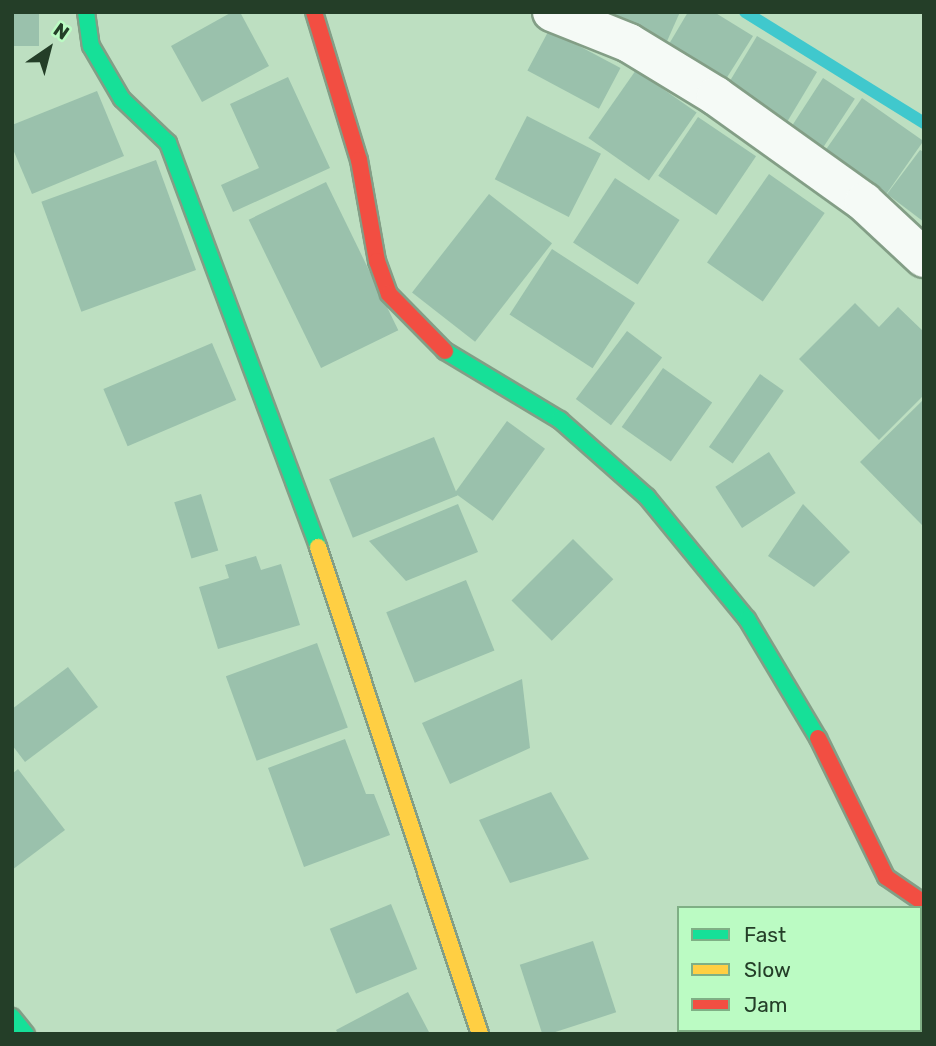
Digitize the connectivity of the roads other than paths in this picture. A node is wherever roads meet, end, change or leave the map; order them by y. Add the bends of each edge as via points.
1 (86, 12) edge
2 (314, 12) edge
3 (552, 12) edge
4 (924, 258) edge
5 (924, 903) edge
6 (12, 1017) edge
7 (26, 1034) edge
8 (480, 1034) edge

1 - 8 street via 91,46 122,99 169,143 348,627
2 - 5 street via 359,160 377,261 389,294 442,349 560,420 647,497 747,619 822,744 886,877
3 - 4 street via 629,43 716,96 864,202
6 - 7 street

